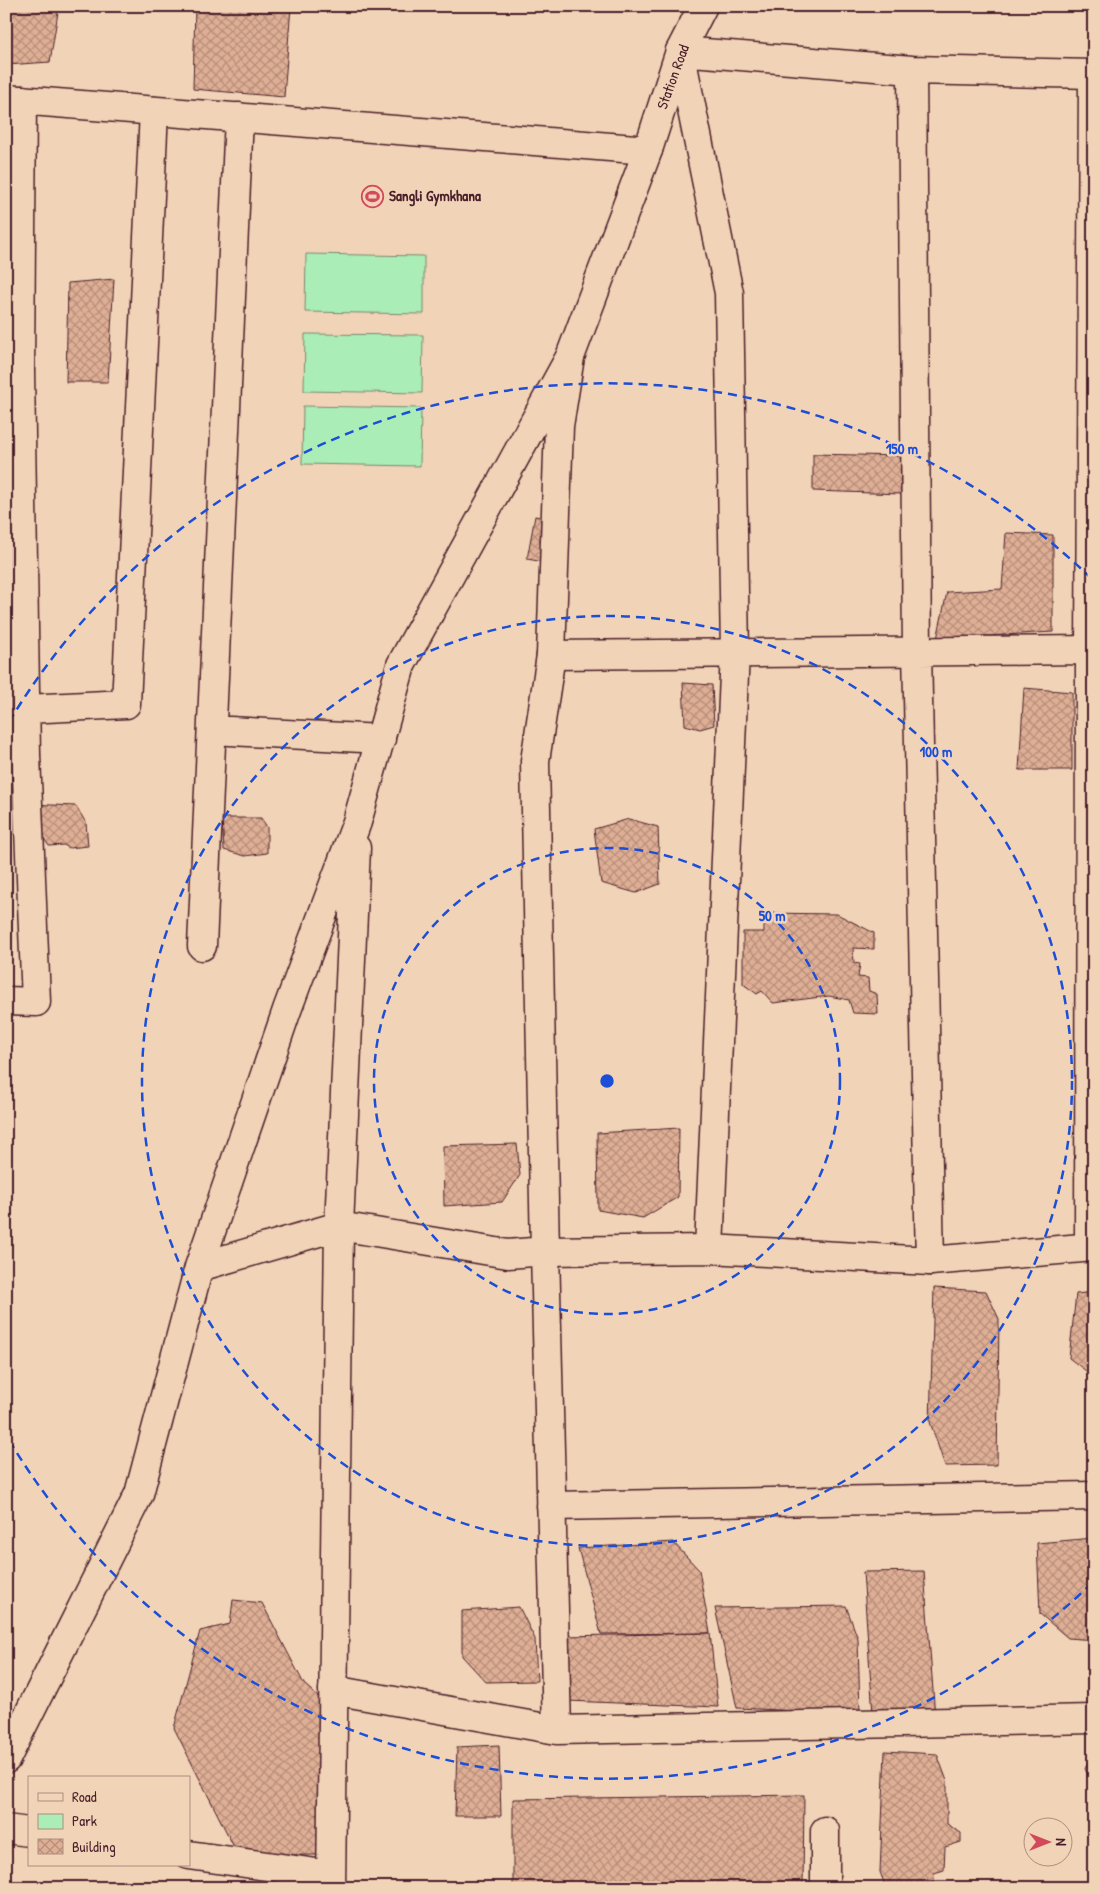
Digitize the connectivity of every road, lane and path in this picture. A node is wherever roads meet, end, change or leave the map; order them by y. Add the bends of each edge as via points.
1 (703, 6) edge
2 (680, 51) junction
3 (912, 70) junction
4 (1094, 74) edge
5 (14, 99) edge
6 (154, 111) junction
7 (239, 117) junction
8 (648, 150) junction
9 (570, 357) junction
10 (917, 650) junction
11 (1090, 650) junction
12 (735, 652) junction
13 (551, 655) junction
14 (1092, 686) edge
15 (26, 710) junction
16 (212, 730) junction
17 (380, 739) junction
18 (357, 822) junction
19 (202, 946) dead end
20 (6, 1001) edge
21 (339, 1226) junction
22 (1092, 1247) edge
23 (709, 1249) junction
24 (545, 1251) junction
25 (930, 1261) junction
26 (199, 1266) junction
27 (1094, 1496) edge
28 (551, 1506) junction
29 (333, 1690) junction
30 (1094, 1720) edge
31 (556, 1730) junction
32 (6, 1759) edge
33 (6, 1829) edge
34 (825, 1831) dead end
35 (28, 1832) edge
36 (190, 1855) edge
37 (331, 1881) edge
38 (825, 1888) edge

1 - 2 main road, Station Road
2 - 3 main road
2 - 8 main road, Station Road
2 - 12 main road via 729,293
3 - 4 main road
3 - 10 main road
4 - 11 main road
5 - 6 main road
5 - 15 main road
6 - 7 main road
6 - 15 main road via 126,704
7 - 8 main road
7 - 16 main road
8 - 9 main road, Station Road
9 - 13 main road via 559,426
9 - 17 main road via 401,665
10 - 11 main road
10 - 12 main road
10 - 25 main road
11 - 14 main road
12 - 13 main road
12 - 23 main road
13 - 24 main road via 535,761
14 - 22 main road
15 - 20 main road via 36,1002
16 - 17 main road
16 - 19 main road
17 - 18 main road
18 - 21 main road
18 - 26 main road via 287,1010
21 - 24 main road via 508,1254
21 - 26 main road
21 - 29 main road
22 - 25 main road
23 - 24 main road
23 - 25 main road
24 - 28 main road
26 - 32 main road via 139,1494
27 - 28 main road
28 - 31 main road
29 - 31 main road
29 - 37 main road
30 - 31 main road
33 - 35 main road
34 - 38 main road
36 - 37 main road

